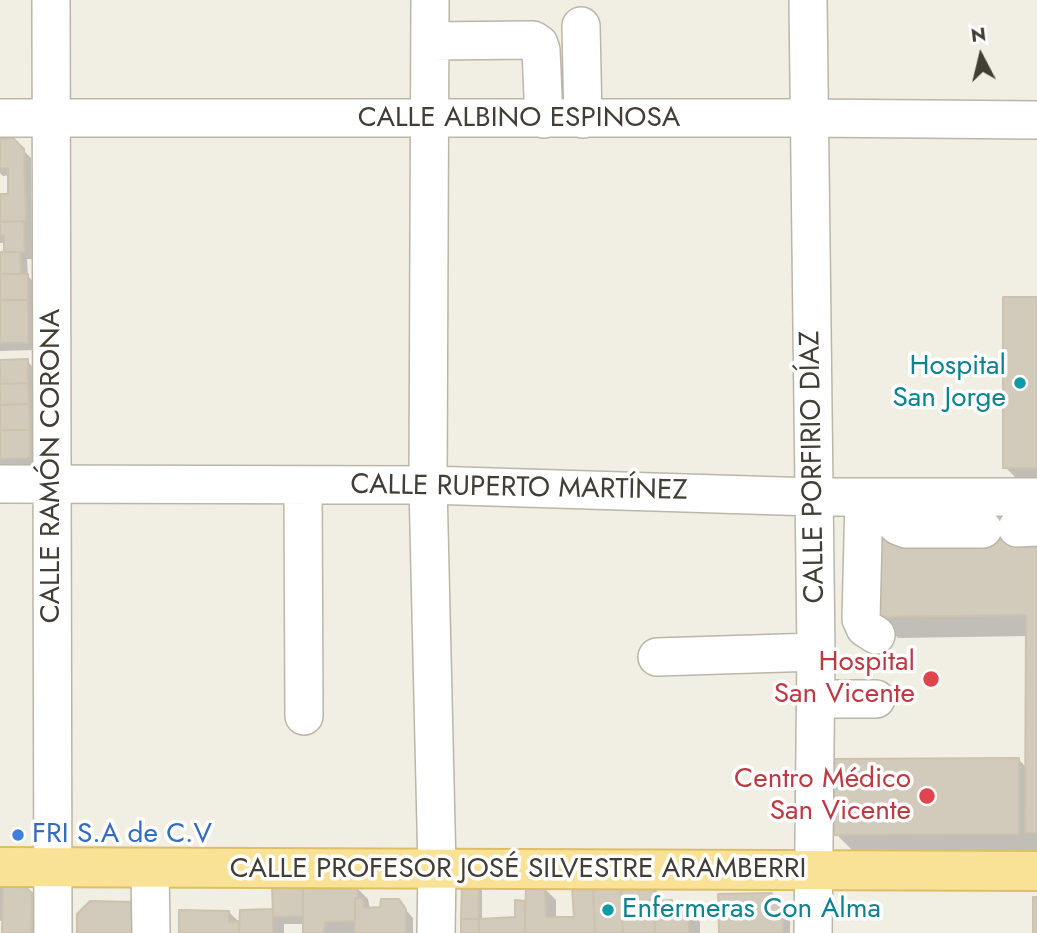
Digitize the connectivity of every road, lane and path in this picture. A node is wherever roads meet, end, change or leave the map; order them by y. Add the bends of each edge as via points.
1 (51, 0) edge
2 (430, 0) edge
3 (808, 0) edge
4 (581, 26) dead end
5 (430, 41) junction
6 (0, 118) edge
7 (51, 118) junction
8 (810, 118) junction
9 (429, 119) junction
10 (544, 119) junction
11 (583, 119) junction
12 (1037, 120) edge
13 (52, 483) junction
14 (0, 484) edge
15 (303, 485) junction
16 (428, 485) junction
17 (814, 497) junction
18 (873, 497) junction
19 (1037, 497) edge
20 (1013, 528) edge
21 (876, 635) dead end
22 (816, 653) junction
23 (657, 657) dead end
24 (815, 699) junction
25 (876, 699) dead end
26 (304, 716) dead end
27 (0, 867) edge
28 (53, 867) junction
29 (150, 868) junction
30 (436, 869) junction
31 (813, 871) junction
32 (1037, 871) edge
33 (53, 933) edge
34 (151, 933) edge
35 (436, 933) edge
36 (813, 933) edge

1 - 7 street, CALLE RAMÓN CORONA
2 - 5 street
3 - 8 street, CALLE PORFIRIO DÍAZ
4 - 11 street
5 - 9 street
5 - 10 street via 533,40 539,44
6 - 7 street, CALLE ALBINO ESPINOSA
7 - 9 street, CALLE ALBINO ESPINOSA
7 - 13 street, CALLE RAMÓN CORONA
8 - 11 street, CALLE ALBINO ESPINOSA
8 - 12 street, CALLE ALBINO ESPINOSA
8 - 17 street, CALLE PORFIRIO DÍAZ
9 - 10 street, CALLE ALBINO ESPINOSA
9 - 16 street
10 - 11 street, CALLE ALBINO ESPINOSA
13 - 14 street, CALLE RUPERTO MARTÍNEZ
13 - 15 street, CALLE RUPERTO MARTÍNEZ
13 - 28 street, CALLE RAMÓN CORONA
15 - 16 street, CALLE RUPERTO MARTÍNEZ
15 - 26 street
16 - 17 street, CALLE RUPERTO MARTÍNEZ
16 - 30 street
17 - 18 street, CALLE RUPERTO MARTÍNEZ
17 - 22 street, CALLE PORFIRIO DÍAZ
18 - 19 street, CALLE RUPERTO MARTÍNEZ
18 - 20 street via 906,529
18 - 21 street via 862,619 865,628
22 - 23 street
22 - 24 street, CALLE PORFIRIO DÍAZ
24 - 25 street
24 - 31 street, CALLE PORFIRIO DÍAZ
27 - 28 main road, CALLE PROFESOR JOSÉ SILVESTRE ARAMBERRI
28 - 29 main road, CALLE PROFESOR JOSÉ SILVESTRE ARAMBERRI
28 - 33 street, CALLE RAMÓN CORONA
29 - 30 main road, CALLE PROFESOR JOSÉ SILVESTRE ARAMBERRI
29 - 34 street
30 - 31 main road, CALLE PROFESOR JOSÉ SILVESTRE ARAMBERRI
30 - 35 street
31 - 32 main road, CALLE PROFESOR JOSÉ SILVESTRE ARAMBERRI
31 - 36 street, CALLE PORFIRIO DÍAZ

